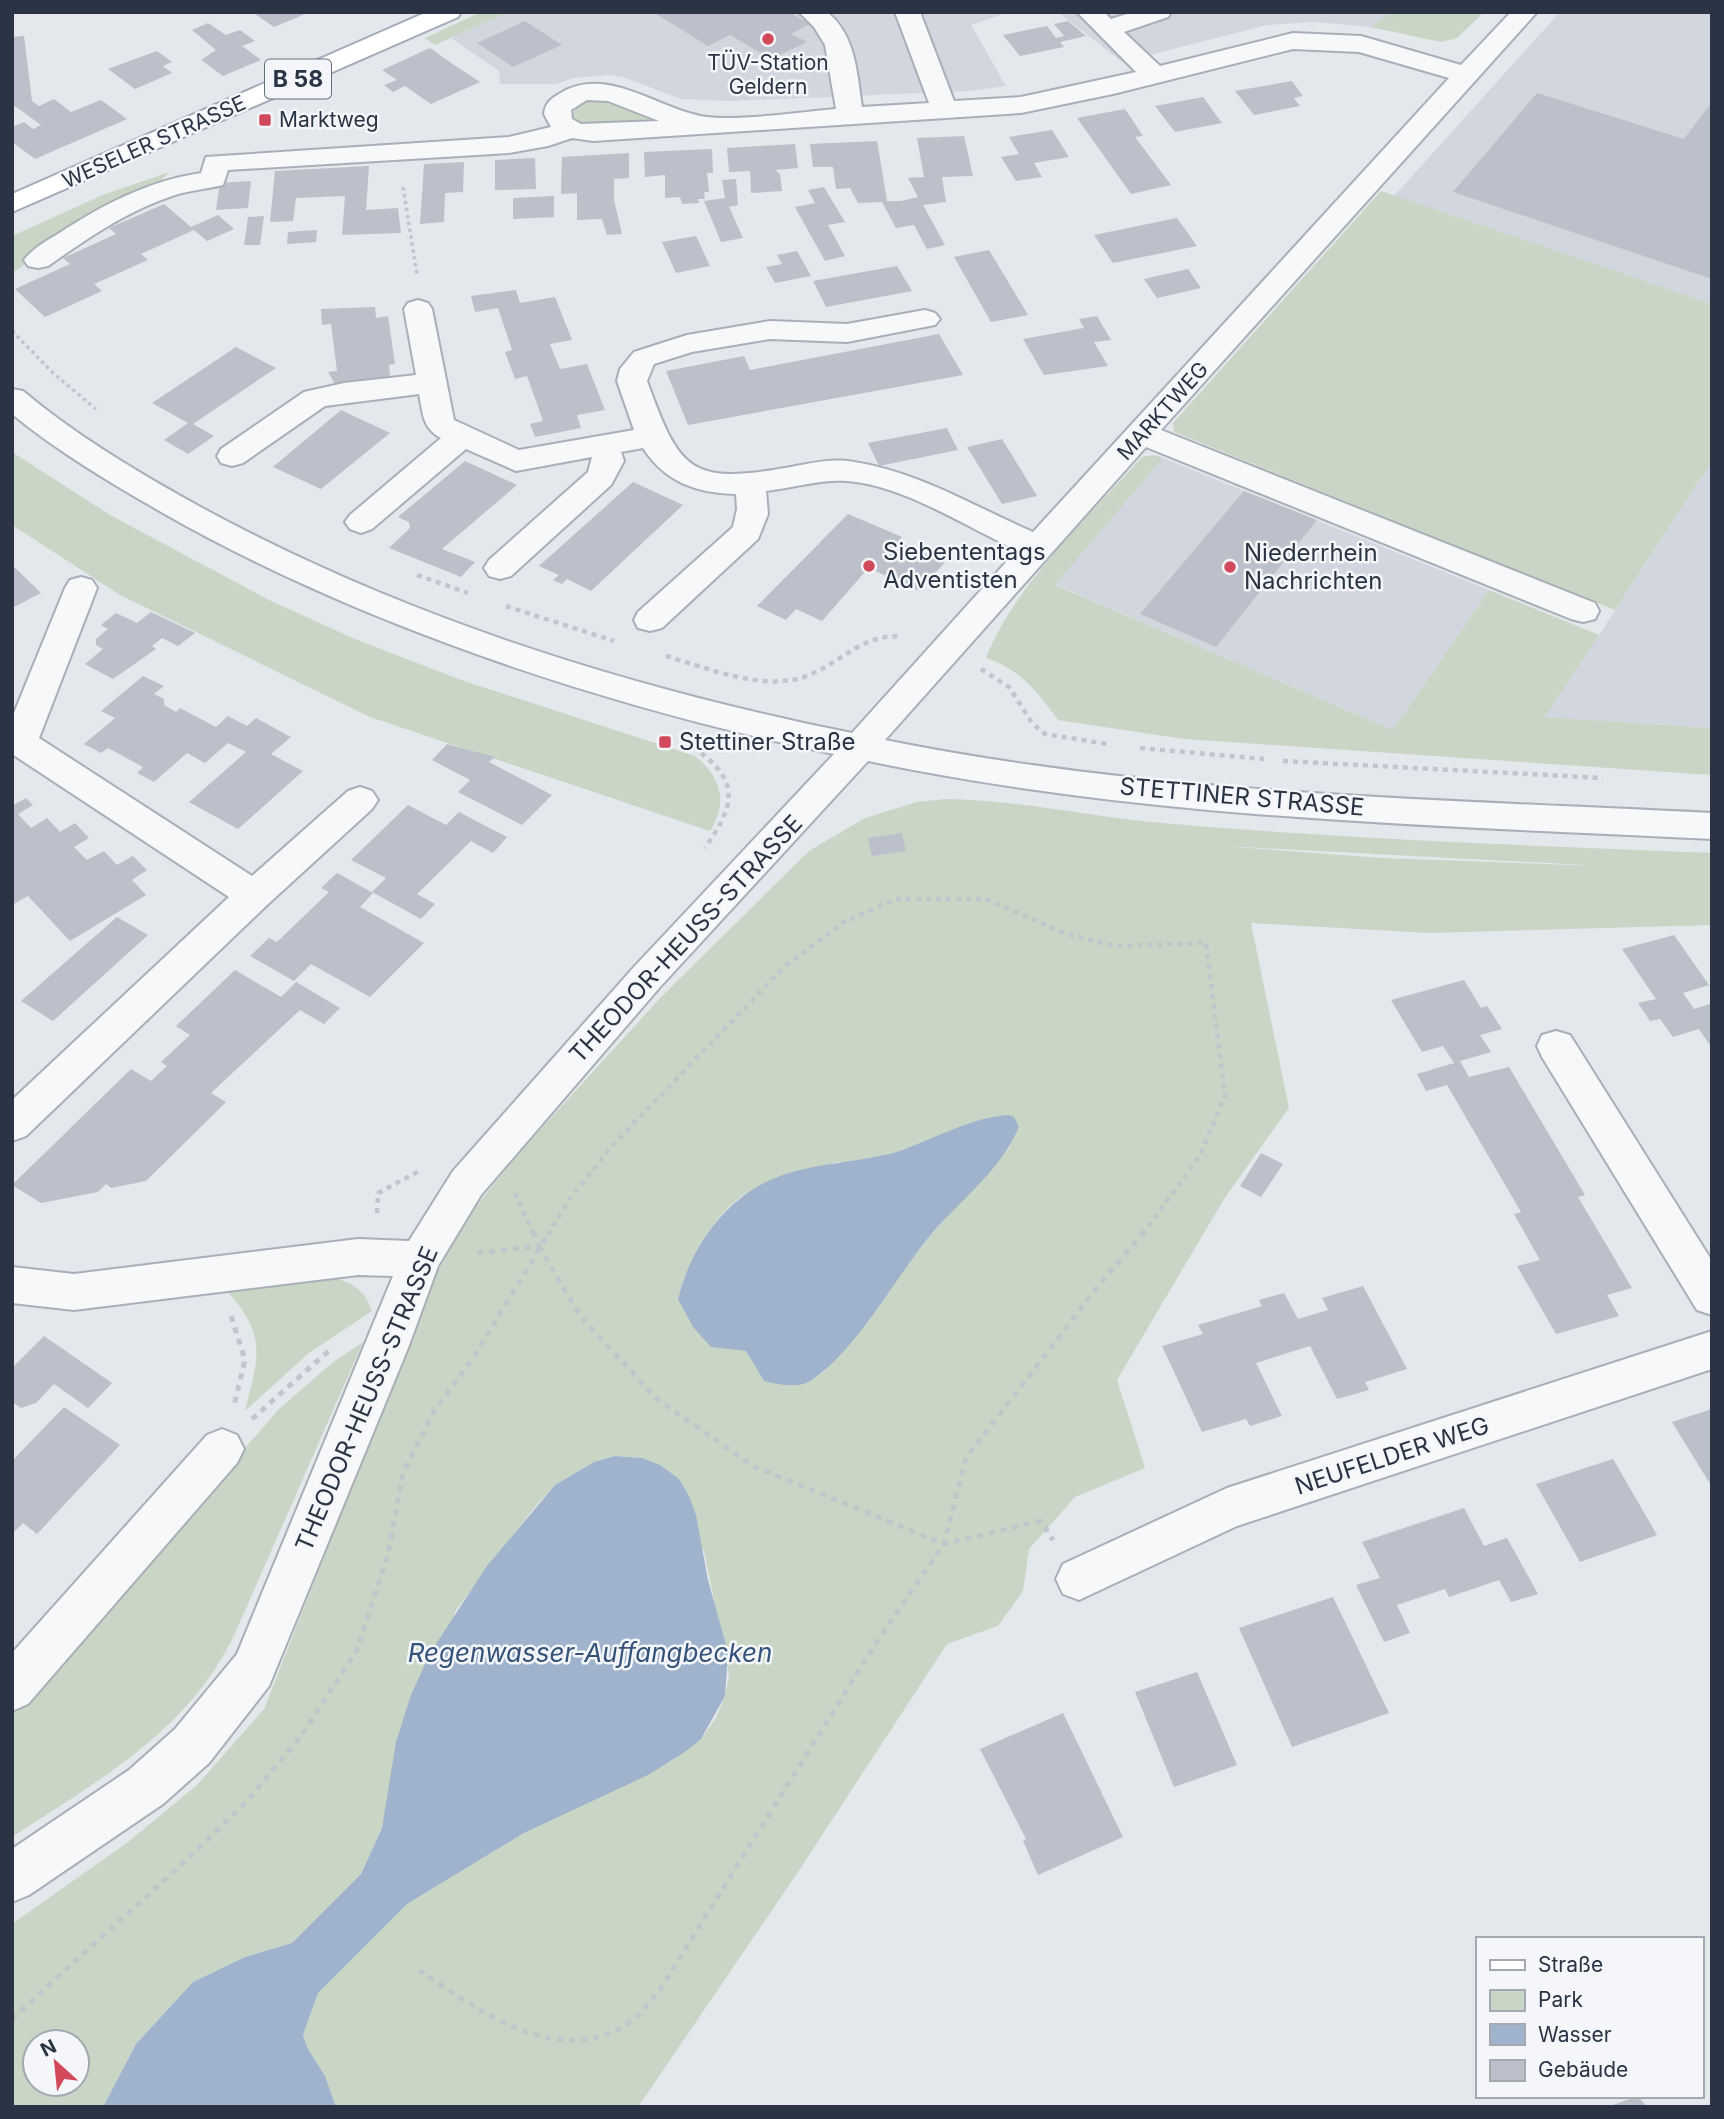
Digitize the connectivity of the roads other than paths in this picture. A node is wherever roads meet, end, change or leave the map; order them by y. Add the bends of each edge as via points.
1 (449, 12) edge
2 (811, 12) edge
3 (907, 12) edge
4 (1160, 12) edge
5 (1525, 12) edge
6 (1098, 21) edge
7 (1466, 75) junction
8 (1154, 76) junction
9 (945, 112) junction
10 (849, 117) junction
11 (708, 125) junction
12 (569, 129) junction
13 (146, 144) junction
14 (12, 183) edge
15 (12, 204) edge
16 (38, 260) dead end
17 (418, 309) road end
18 (925, 319) dead end
19 (430, 383) junction
20 (12, 398) edge
21 (1142, 433) junction
22 (461, 436) junction
23 (653, 436) junction
24 (604, 445) junction
25 (232, 456) dead end
26 (749, 485) junction
27 (361, 522) dead end
28 (1039, 547) junction
29 (499, 568) dead end
30 (81, 588) dead end
31 (1583, 611) dead end
32 (650, 620) dead end
33 (16, 744) edge
34 (860, 748) junction
35 (360, 800) dead end
36 (1712, 826) edge
37 (254, 895) junction
38 (1556, 1046) dead end
39 (12, 1125) edge
40 (420, 1259) junction
41 (12, 1285) edge
42 (1712, 1297) edge
43 (1712, 1350) edge
44 (222, 1449) road end
45 (1079, 1579) road end
46 (12, 1688) edge
47 (12, 1878) edge

1 - 13 main road, WESELER STRASSE / B 58
2 - 10 street via 825,22 840,44
3 - 9 street
4 - 6 street
5 - 7 street, MARKTWEG
6 - 8 street
7 - 8 street via 1362,44 1318,40 1293,41
7 - 21 street, MARKTWEG
8 - 9 street via 1032,103
9 - 10 street
10 - 11 street
11 - 12 street via 593,133
11 - 12 street via 679,119 612,92 596,92 558,107 559,120
12 - 16 street via 526,143 216,163 213,179 164,189 96,219
13 - 14 main road
13 - 15 main road, WESELER STRASSE / B 58
17 - 19 street
18 - 23 street via 847,333 770,330 687,344 644,358 632,381
19 - 22 street via 440,425
19 - 25 street via 315,399
20 - 34 street, STETTINER STRASSE via 72,445 151,493 340,589 579,676 701,712
21 - 28 street, MARKTWEG
21 - 31 street
22 - 24 street via 516,461
22 - 27 street
23 - 24 street
23 - 26 street via 663,454 683,471 724,486
24 - 29 street via 609,461 600,478
26 - 28 street via 826,471 854,472 886,480
26 - 32 street via 754,518 747,532
28 - 34 street, MARKTWEG
30 - 33 street
33 - 37 street
34 - 36 street, STETTINER STRASSE via 1083,784 1244,801
34 - 40 street, THEODOR-HEUSS-STRASSE via 647,977 496,1149 467,1183
35 - 37 street
37 - 39 street
38 - 42 street
40 - 41 street via 358,1257 74,1292
40 - 47 street, THEODOR-HEUSS-STRASSE via 253,1670 192,1746 146,1787
43 - 45 street, NEUFELDER WEG via 1227,1509
44 - 46 street

